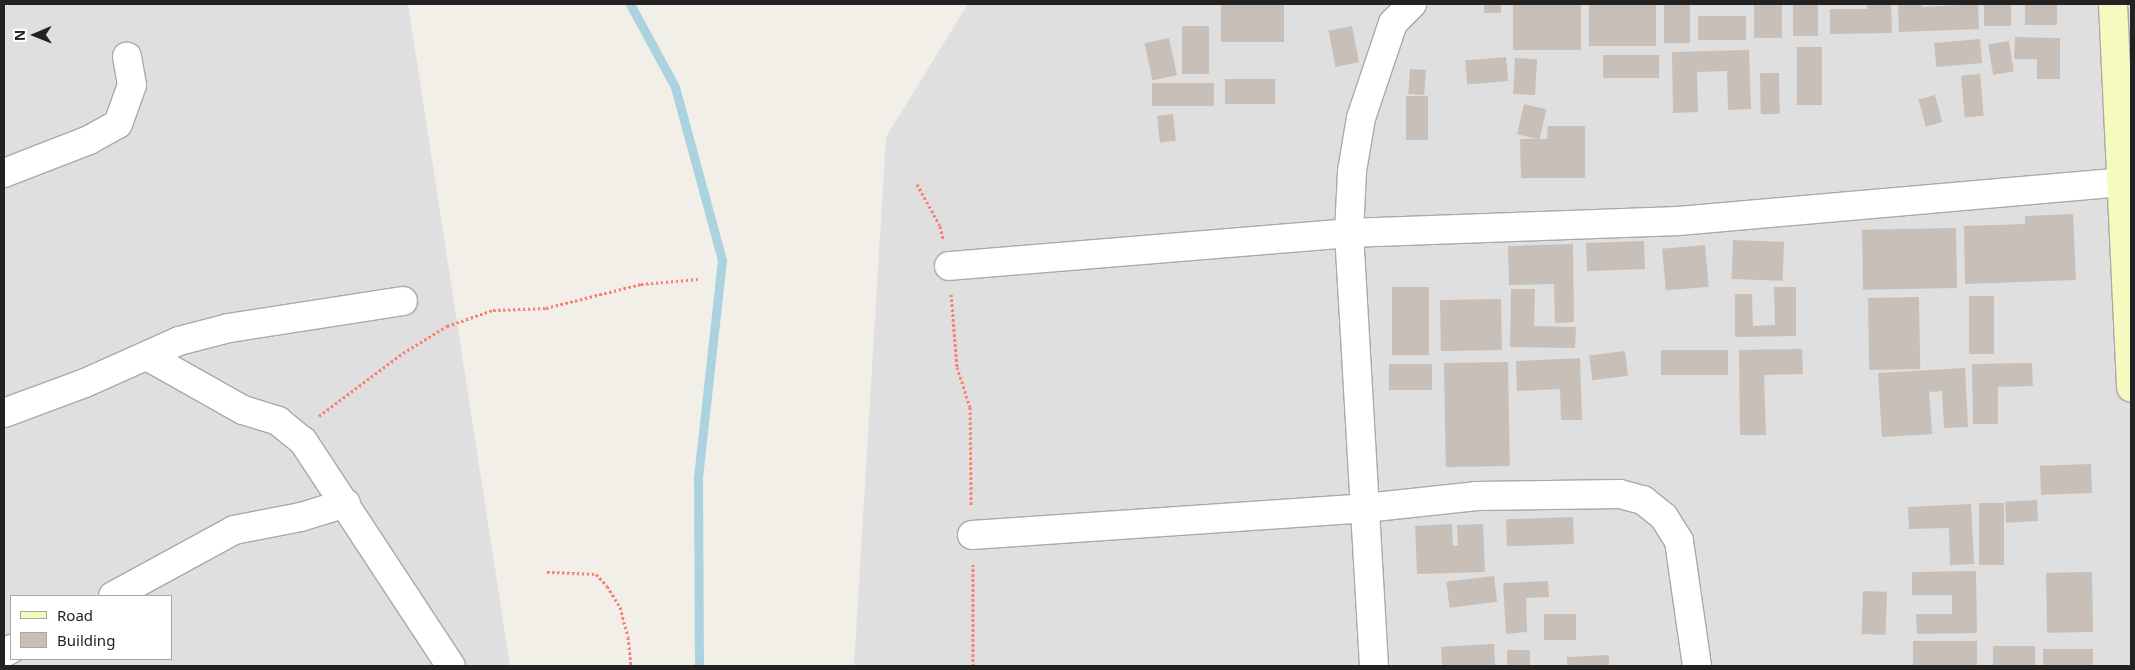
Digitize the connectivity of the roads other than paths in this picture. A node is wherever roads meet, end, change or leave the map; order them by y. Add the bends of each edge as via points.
1 (1412, 4) edge
2 (2113, 4) edge
3 (127, 56) dead end
4 (4, 173) edge
5 (2126, 181) edge
6 (1349, 233) junction
7 (949, 266) road end
8 (404, 301) dead end
9 (147, 356) junction
10 (2131, 388) edge
11 (4, 412) edge
12 (346, 503) junction
13 (1365, 508) junction
14 (972, 535) road end
15 (115, 595) edge
16 (451, 666) edge
17 (1374, 666) edge
18 (1697, 666) edge

1 - 6 street via 1393,23 1361,118 1352,171
2 - 5 street
3 - 4 street via 132,85 118,124 89,140
5 - 6 street via 1678,221
5 - 10 street
6 - 7 street
6 - 13 street
8 - 9 street via 229,328 179,342
9 - 11 street via 85,383
9 - 12 street via 243,410 278,420 304,441
12 - 15 street via 301,517 234,530
12 - 16 street
13 - 14 street
13 - 17 street
13 - 18 street via 1477,496 1554,493 1620,494 1643,500 1664,517 1679,541

